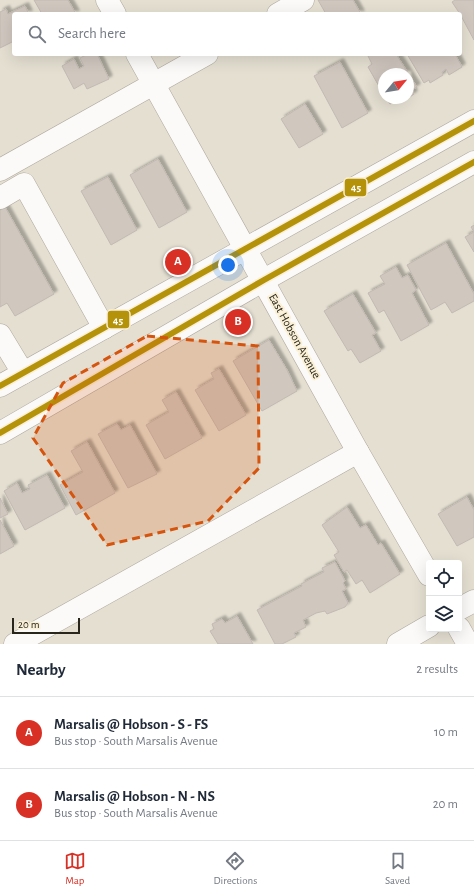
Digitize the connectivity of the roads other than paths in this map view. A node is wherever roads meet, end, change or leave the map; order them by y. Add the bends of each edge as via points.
1 (107, 0) edge
2 (303, 0) edge
3 (114, 12) edge
4 (282, 12) edge
5 (138, 56) edge
6 (203, 56) edge
7 (154, 84) junction
8 (474, 121) edge
9 (474, 162) edge
10 (0, 170) edge
11 (0, 198) edge
12 (246, 248) junction
13 (264, 280) junction
14 (104, 328) junction
15 (0, 335) edge
16 (23, 373) junction
17 (0, 386) edge
18 (0, 433) edge
19 (358, 452) junction
20 (426, 570) edge
21 (474, 601) edge
22 (462, 607) edge
23 (426, 628) edge
24 (461, 632) edge
25 (15, 644) edge
26 (398, 644) edge
27 (468, 644) edge

1 - 3 main road
2 - 4 main road
5 - 7 main road, East Hobson Avenue
6 - 7 main road
7 - 10 main road
7 - 12 main road, East Hobson Avenue
8 - 12 main road
9 - 13 main road
11 - 14 main road via 24,184
12 - 13 main road, East Hobson Avenue
12 - 14 main road
13 - 18 main road
13 - 19 main road, East Hobson Avenue
14 - 16 main road
15 - 16 main road
16 - 17 main road
19 - 20 main road, East Hobson Avenue
19 - 25 main road
21 - 22 main road
23 - 26 main road
24 - 27 main road

